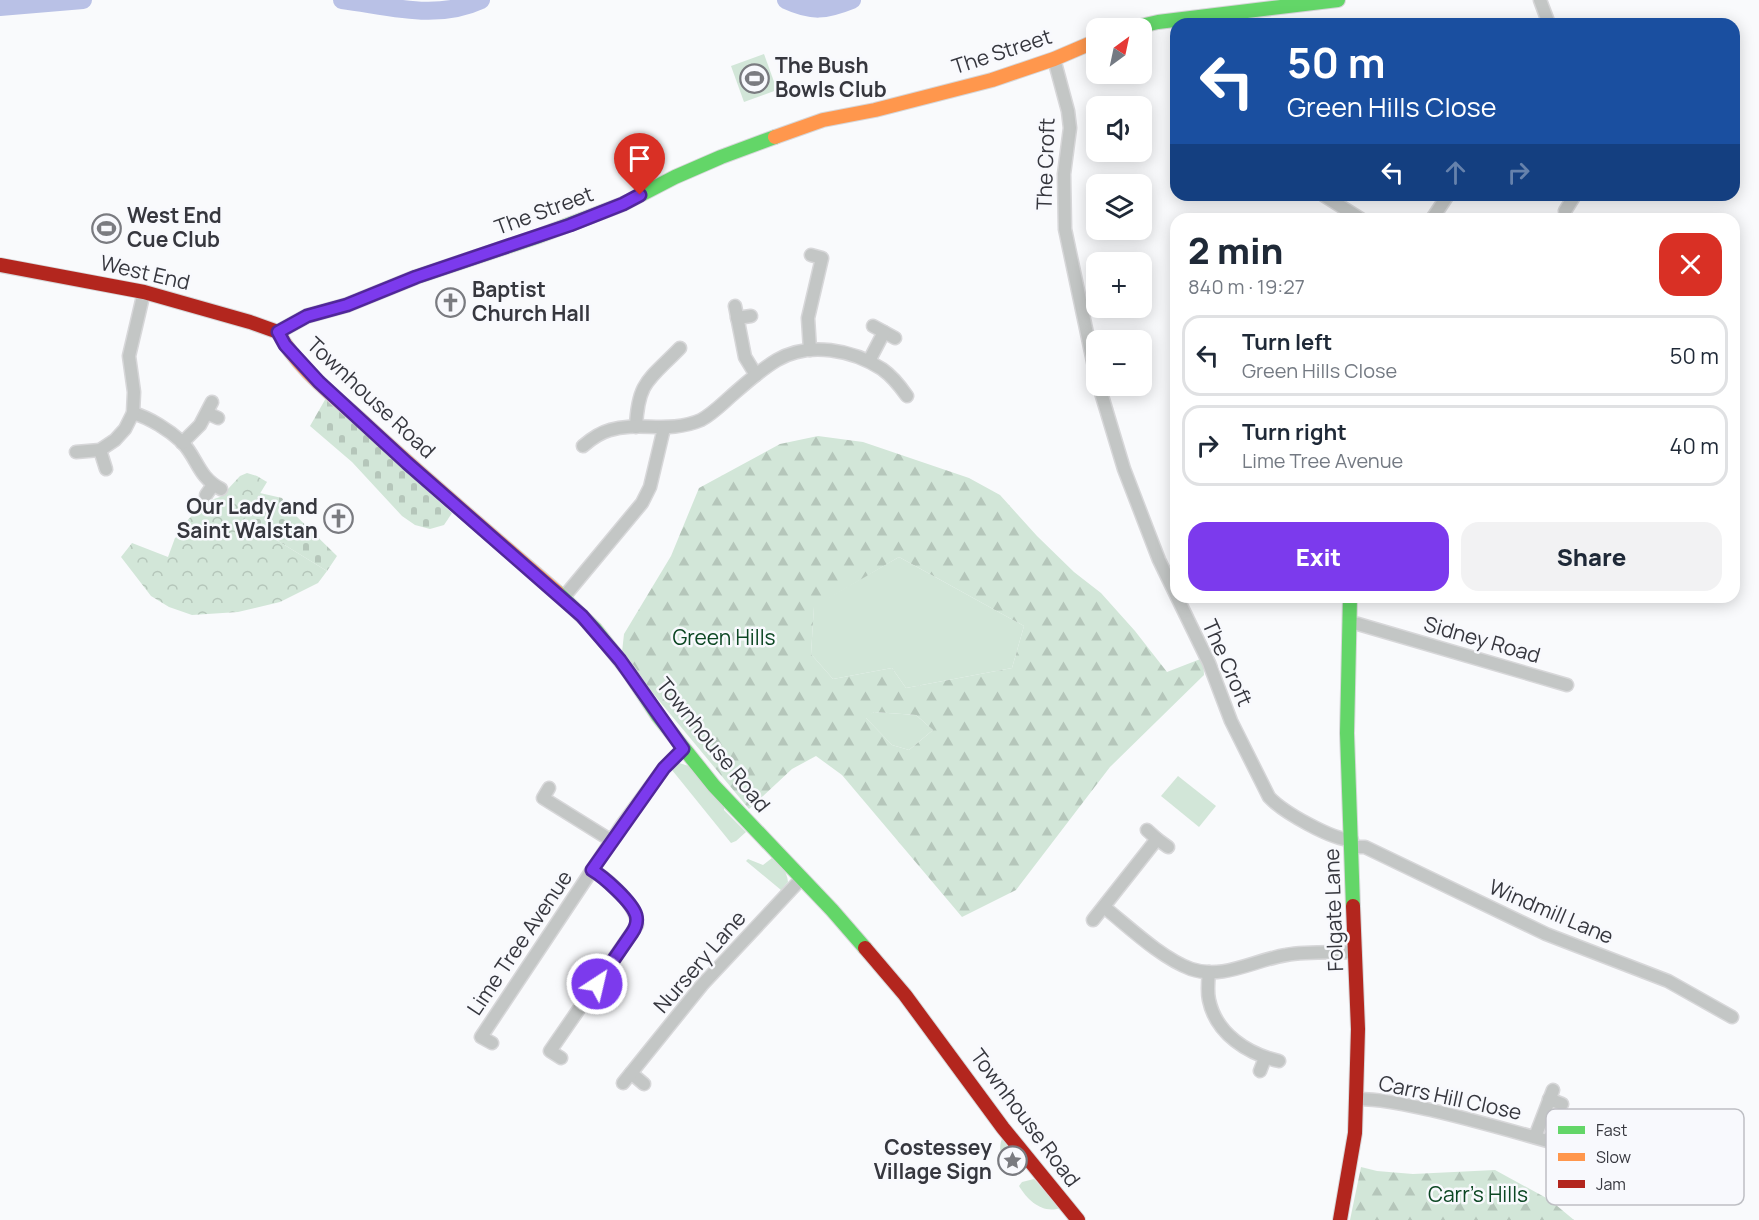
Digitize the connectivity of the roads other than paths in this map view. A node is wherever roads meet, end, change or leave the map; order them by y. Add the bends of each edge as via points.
1 (1338, 0) edge
2 (1540, 0) edge
3 (1191, 18) edge
4 (1547, 18) edge
5 (1170, 21) edge
6 (1152, 23) edge
7 (1086, 45) edge
8 (1054, 59) junction
9 (1332, 201) edge
10 (1571, 201) edge
11 (1565, 211) dead end
12 (1352, 213) edge
13 (822, 258) dead end
14 (0, 265) edge
15 (144, 292) junction
16 (751, 316) dead end
17 (1086, 330) edge
18 (278, 332) junction
19 (884, 332) dead end
20 (810, 350) junction
21 (671, 351) dead end
22 (868, 361) junction
23 (756, 375) junction
24 (907, 396) dead end
25 (1102, 396) edge
26 (212, 411) dead end
27 (133, 413) junction
28 (636, 428) junction
29 (664, 428) junction
30 (182, 443) junction
31 (583, 446) dead end
32 (100, 450) junction
33 (76, 452) dead end
34 (106, 469) dead end
35 (213, 490) dead end
36 (1170, 583) edge
37 (563, 598) junction
38 (1180, 603) edge
39 (1350, 603) edge
40 (1350, 623) junction
41 (1567, 685) dead end
42 (683, 749) junction
43 (544, 797) dead end
44 (1147, 830) dead end
45 (612, 842) junction
46 (1353, 843) junction
47 (592, 870) junction
48 (802, 878) junction
49 (1104, 907) junction
50 (1093, 920) dead end
51 (1355, 952) junction
52 (1209, 972) junction
53 (1732, 1017) dead end
54 (481, 1037) dead end
55 (561, 1058) dead end
56 (1265, 1058) junction
57 (1279, 1062) dead end
58 (1260, 1071) dead end
59 (644, 1084) dead end
60 (1357, 1099) junction
61 (1562, 1104) dead end
62 (1535, 1137) junction
63 (1546, 1140) edge
64 (1078, 1220) edge
65 (1340, 1220) edge

1 - 3 street
2 - 4 street
5 - 6 street
7 - 8 street, The Street
8 - 17 street, The Croft via 1070,128 1064,174 1065,229
8 - 18 street, The Street via 992,80 823,120 722,157 623,204 307,316
9 - 12 street
10 - 11 street
13 - 20 street via 808,318
14 - 15 street, West End
15 - 18 street, West End
15 - 27 street via 129,356
16 - 23 street via 736,312 745,357
18 - 37 street, Townhouse Road via 319,382
19 - 22 street
20 - 22 street via 830,350
20 - 23 street via 778,359
21 - 28 street via 642,388 636,407
22 - 24 street via 884,370
23 - 29 street via 701,419
25 - 36 street, The Croft via 1118,450
26 - 30 street
27 - 30 street
27 - 32 street via 120,434
28 - 29 street
28 - 31 street via 612,429
29 - 37 street via 653,479 642,503
30 - 35 street
32 - 33 street
32 - 34 street
37 - 42 street, Townhouse Road via 601,637
38 - 46 street, The Croft via 1209,663 1231,722 1269,797 1292,815
39 - 40 street, Folgate Lane
40 - 41 street, Sidney Road
40 - 46 street, Folgate Lane via 1347,726
42 - 45 street, Lime Tree Avenue via 664,768
42 - 48 street, Townhouse Road
43 - 45 street
44 - 49 street via 1162,843
45 - 47 street, Lime Tree Avenue
46 - 51 street, Folgate Lane
46 - 53 street, Windmill Lane via 1546,934 1668,981
47 - 54 street, Lime Tree Avenue
47 - 55 street via 633,908 637,925 550,1052
48 - 59 street, Nursery Lane via 702,985 627,1078
48 - 64 street, Townhouse Road via 905,995 1003,1128
49 - 50 street
49 - 52 street via 1178,963
51 - 52 street via 1287,954
51 - 60 street, Folgate Lane
52 - 56 street via 1208,990 1215,1018 1229,1035
56 - 57 street
56 - 58 street
60 - 62 street, Carrs Hill Close via 1407,1104
60 - 65 street, Folgate Lane via 1352,1159
61 - 62 street, Carrs Hill Close via 1551,1095
62 - 63 street, Carrs Hill Close

